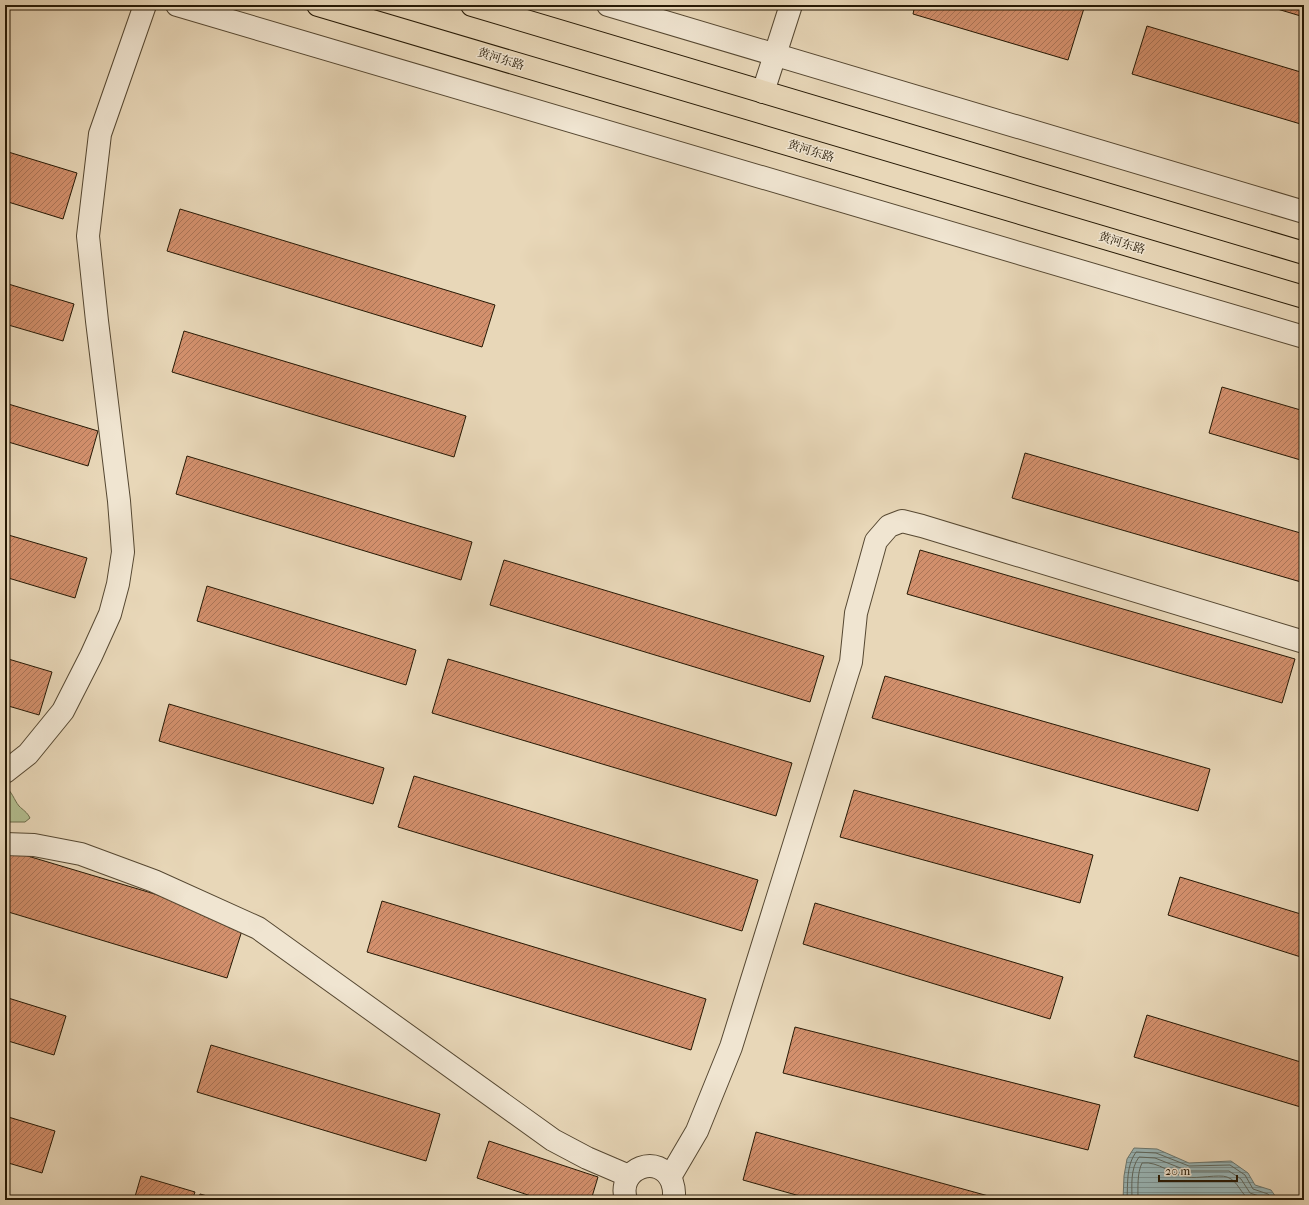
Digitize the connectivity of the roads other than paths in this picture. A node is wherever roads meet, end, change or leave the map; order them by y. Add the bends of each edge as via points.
1 (145, 5) edge
2 (176, 5) edge
3 (318, 5) edge
4 (472, 5) edge
5 (608, 5) edge
6 (791, 5) edge
7 (775, 55) junction
8 (763, 92) junction
9 (1304, 212) edge
10 (1304, 253) edge
11 (1304, 297) edge
12 (1304, 337) edge
13 (1304, 642) edge
14 (5, 772) edge
15 (5, 844) edge
16 (628, 1176) junction
17 (670, 1177) junction
18 (626, 1200) edge
19 (673, 1200) edge

1 - 14 lane via 100,134 88,236 119,502 122,552 118,584 110,614 63,711 28,754
2 - 12 lane
3 - 11 main road, 黄河东路
4 - 8 main road
5 - 7 lane
6 - 7 lane
7 - 8 lane
7 - 9 lane
8 - 10 main road
13 - 17 lane via 922,526 902,522 889,526 876,541 856,613 851,662 731,1047 697,1131
15 - 16 lane via 34,845 81,854 154,881 258,928 553,1140
16 - 17 lane via 643,1166 652,1166 662,1169
16 - 18 lane via 624,1194
17 - 19 lane via 674,1187

